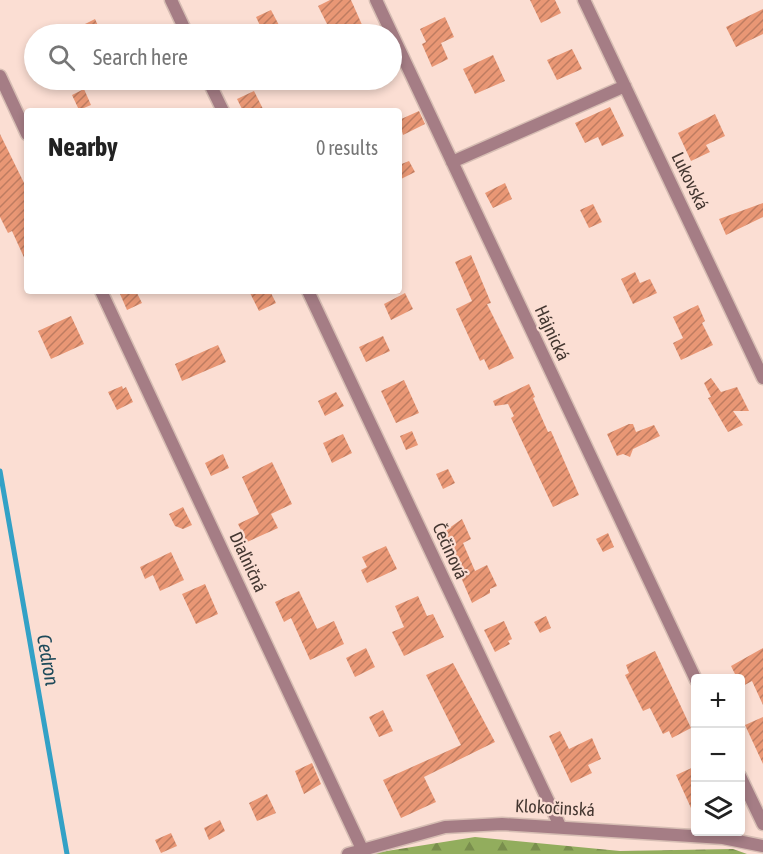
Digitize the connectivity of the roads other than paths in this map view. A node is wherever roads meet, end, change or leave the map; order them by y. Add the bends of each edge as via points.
1 (171, 0) edge
2 (376, 0) edge
3 (584, 0) edge
4 (182, 24) edge
5 (387, 24) edge
6 (402, 55) edge
7 (0, 76) edge
8 (625, 86) junction
9 (213, 90) edge
10 (222, 108) edge
11 (24, 128) edge
12 (452, 162) junction
13 (102, 294) edge
14 (309, 294) edge
15 (763, 378) edge
16 (693, 674) edge
17 (744, 782) edge
18 (763, 824) edge
19 (560, 826) junction
20 (763, 846) edge
21 (362, 849) junction
22 (348, 854) edge

1 - 4 street
2 - 5 street, Hájnická
3 - 8 street, Lukovská
6 - 12 street, Hájnická
7 - 11 street
8 - 12 street
8 - 15 street, Lukovská
9 - 10 street
12 - 16 street, Hájnická
13 - 21 street, Diaľničná
14 - 19 street, Čečinová
17 - 18 street
19 - 20 street, Klokočinská via 723,838
19 - 21 street, Klokočinská via 445,827
21 - 22 street, Klokočinská

